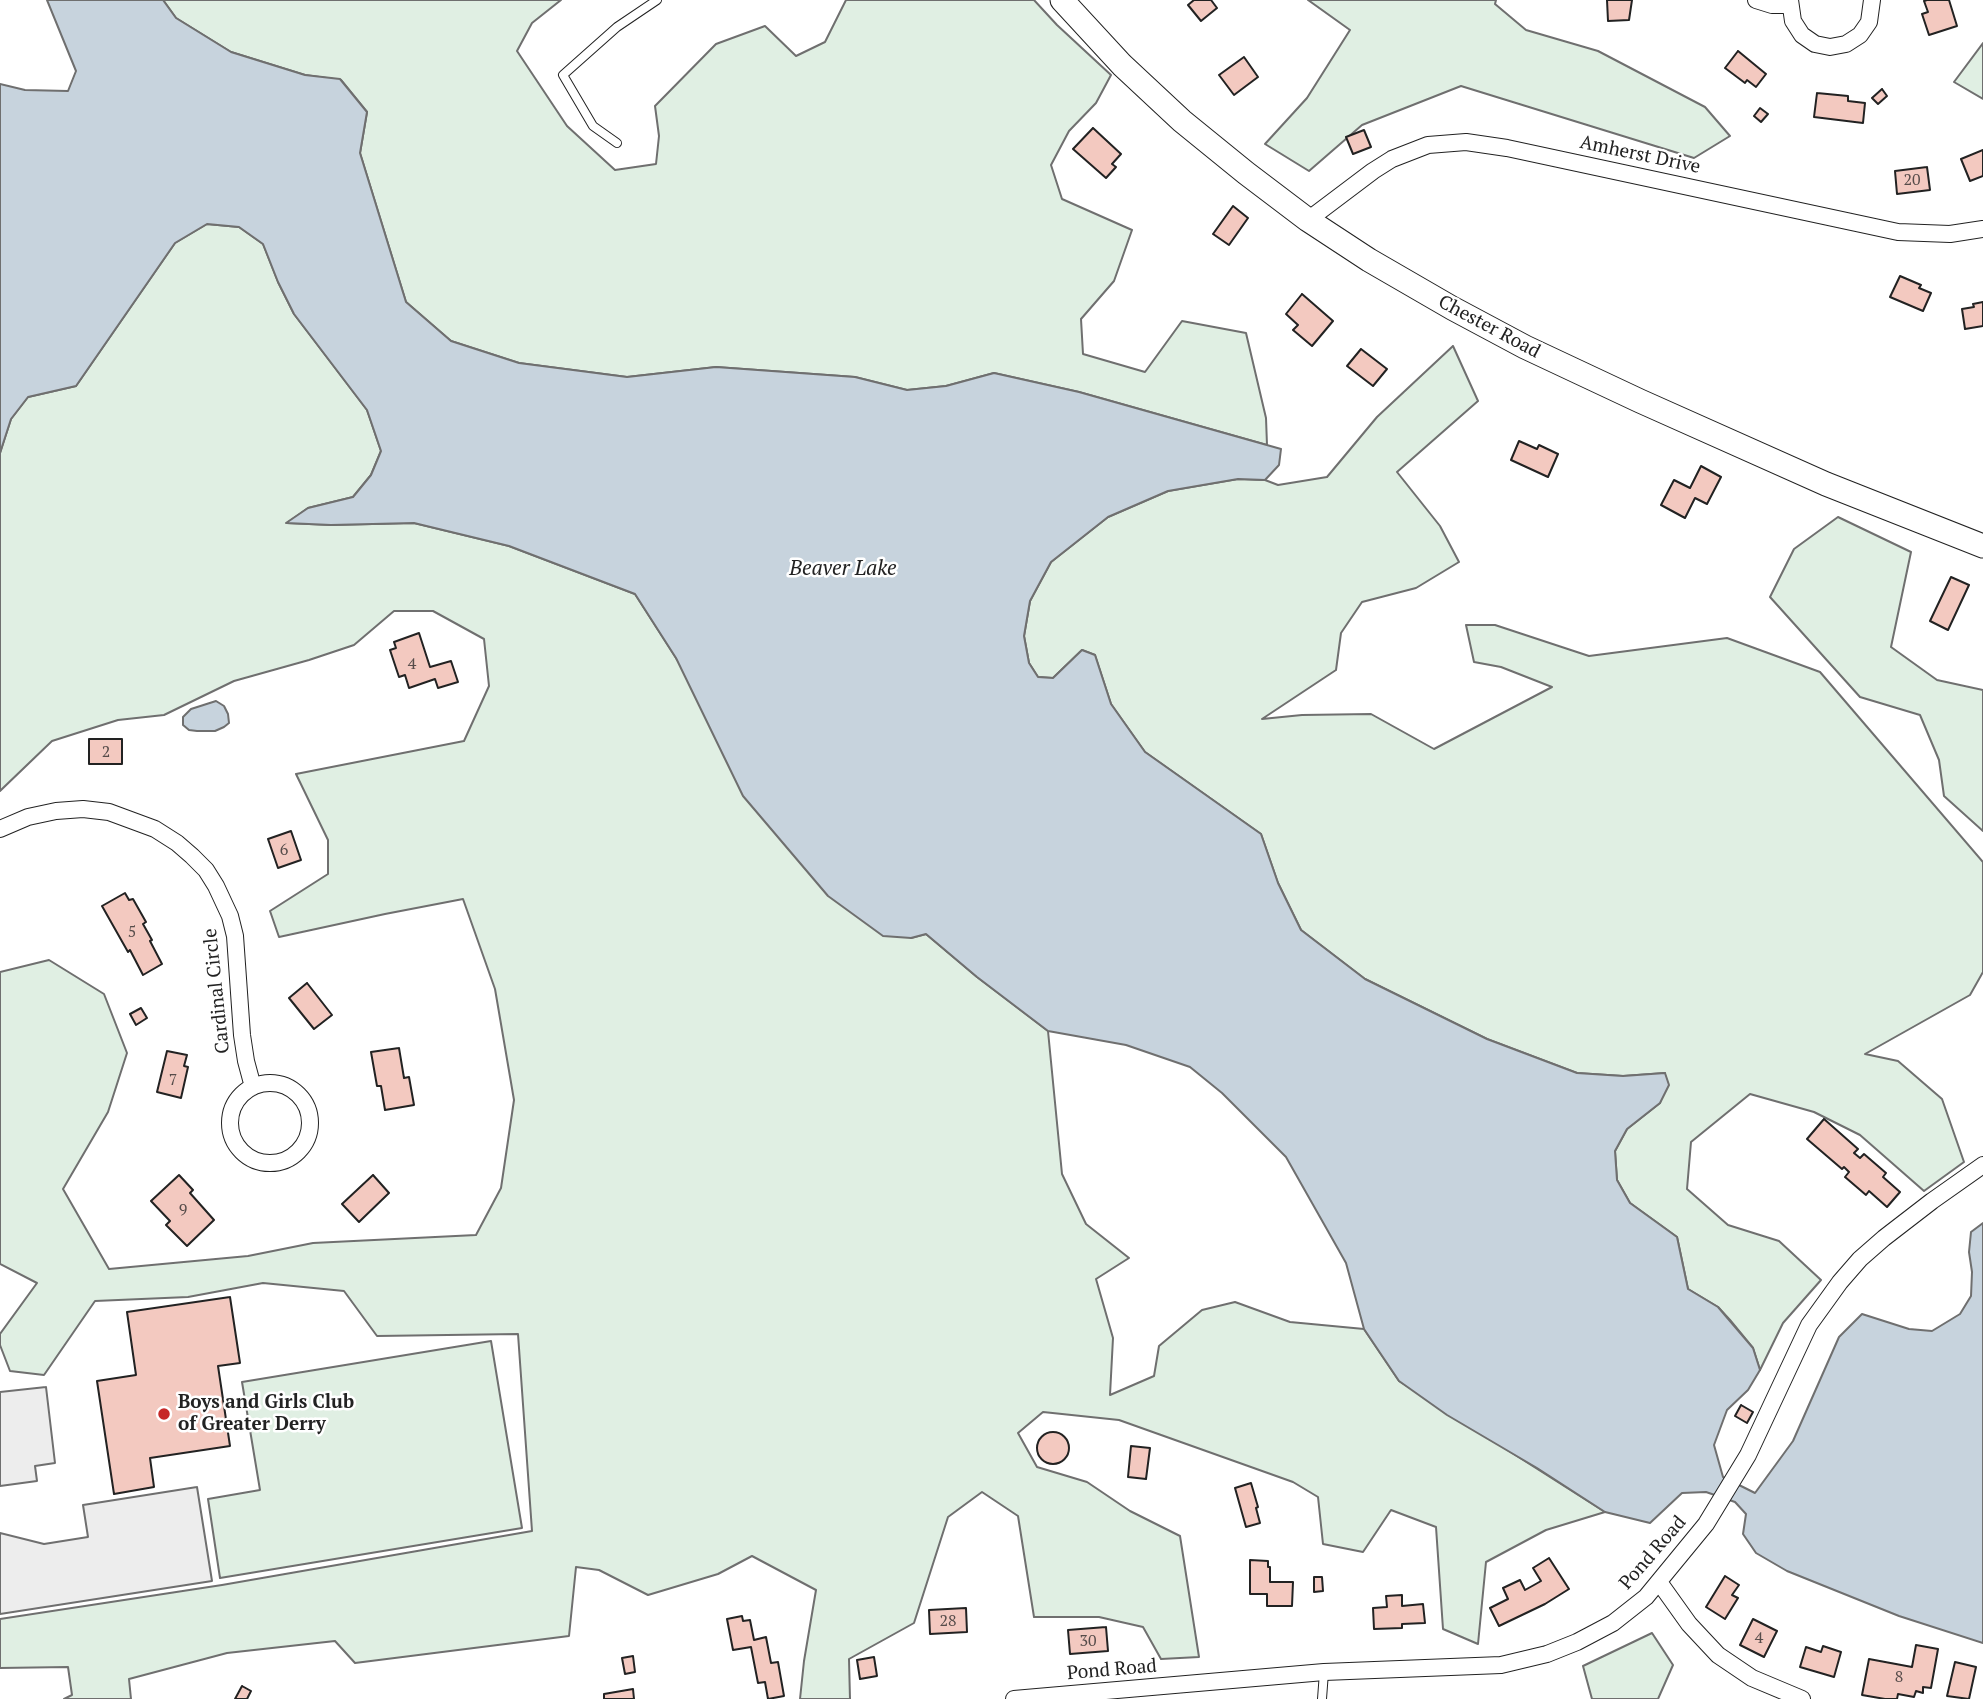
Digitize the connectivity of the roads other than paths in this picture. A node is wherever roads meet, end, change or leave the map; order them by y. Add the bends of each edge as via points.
1 (657, 0) edge
2 (1062, 0) edge
3 (1756, 0) edge
4 (1872, 0) edge
5 (1790, 3) edge
6 (617, 143) dead end
7 (1308, 220) junction
8 (1983, 229) edge
9 (1983, 546) edge
10 (0, 829) edge
11 (253, 1087) junction
12 (1983, 1165) edge
13 (1659, 1582) junction
14 (1324, 1672) junction
15 (1014, 1699) edge
16 (1322, 1699) edge
17 (1802, 1699) edge

1 - 6 lane via 617,27 563,75 593,126
2 - 7 main road, Chester Road via 1182,121
3 - 5 street via 1772,5
4 - 5 street via 1869,22 1860,35 1830,47 1802,35 1793,21
7 - 8 street, Amherst Drive via 1392,159 1428,145 1466,142 1898,232 1950,234
7 - 9 main road, Chester Road via 1393,274 1525,347 1826,484
10 - 11 street, Cardinal Circle via 57,811 109,812 155,829 206,870 235,936 244,1048
11 - 11 street via 240,1096 232,1110 233,1140 255,1161 286,1161 307,1140 308,1110 289,1088 275,1083
12 - 13 street, Pond Road via 1884,1238 1840,1282 1809,1325 1748,1455 1706,1524
13 - 14 street, Pond Road via 1613,1623 1547,1654 1479,1667
13 - 17 street via 1718,1655 1752,1678
14 - 15 street, Pond Road
14 - 16 lane

